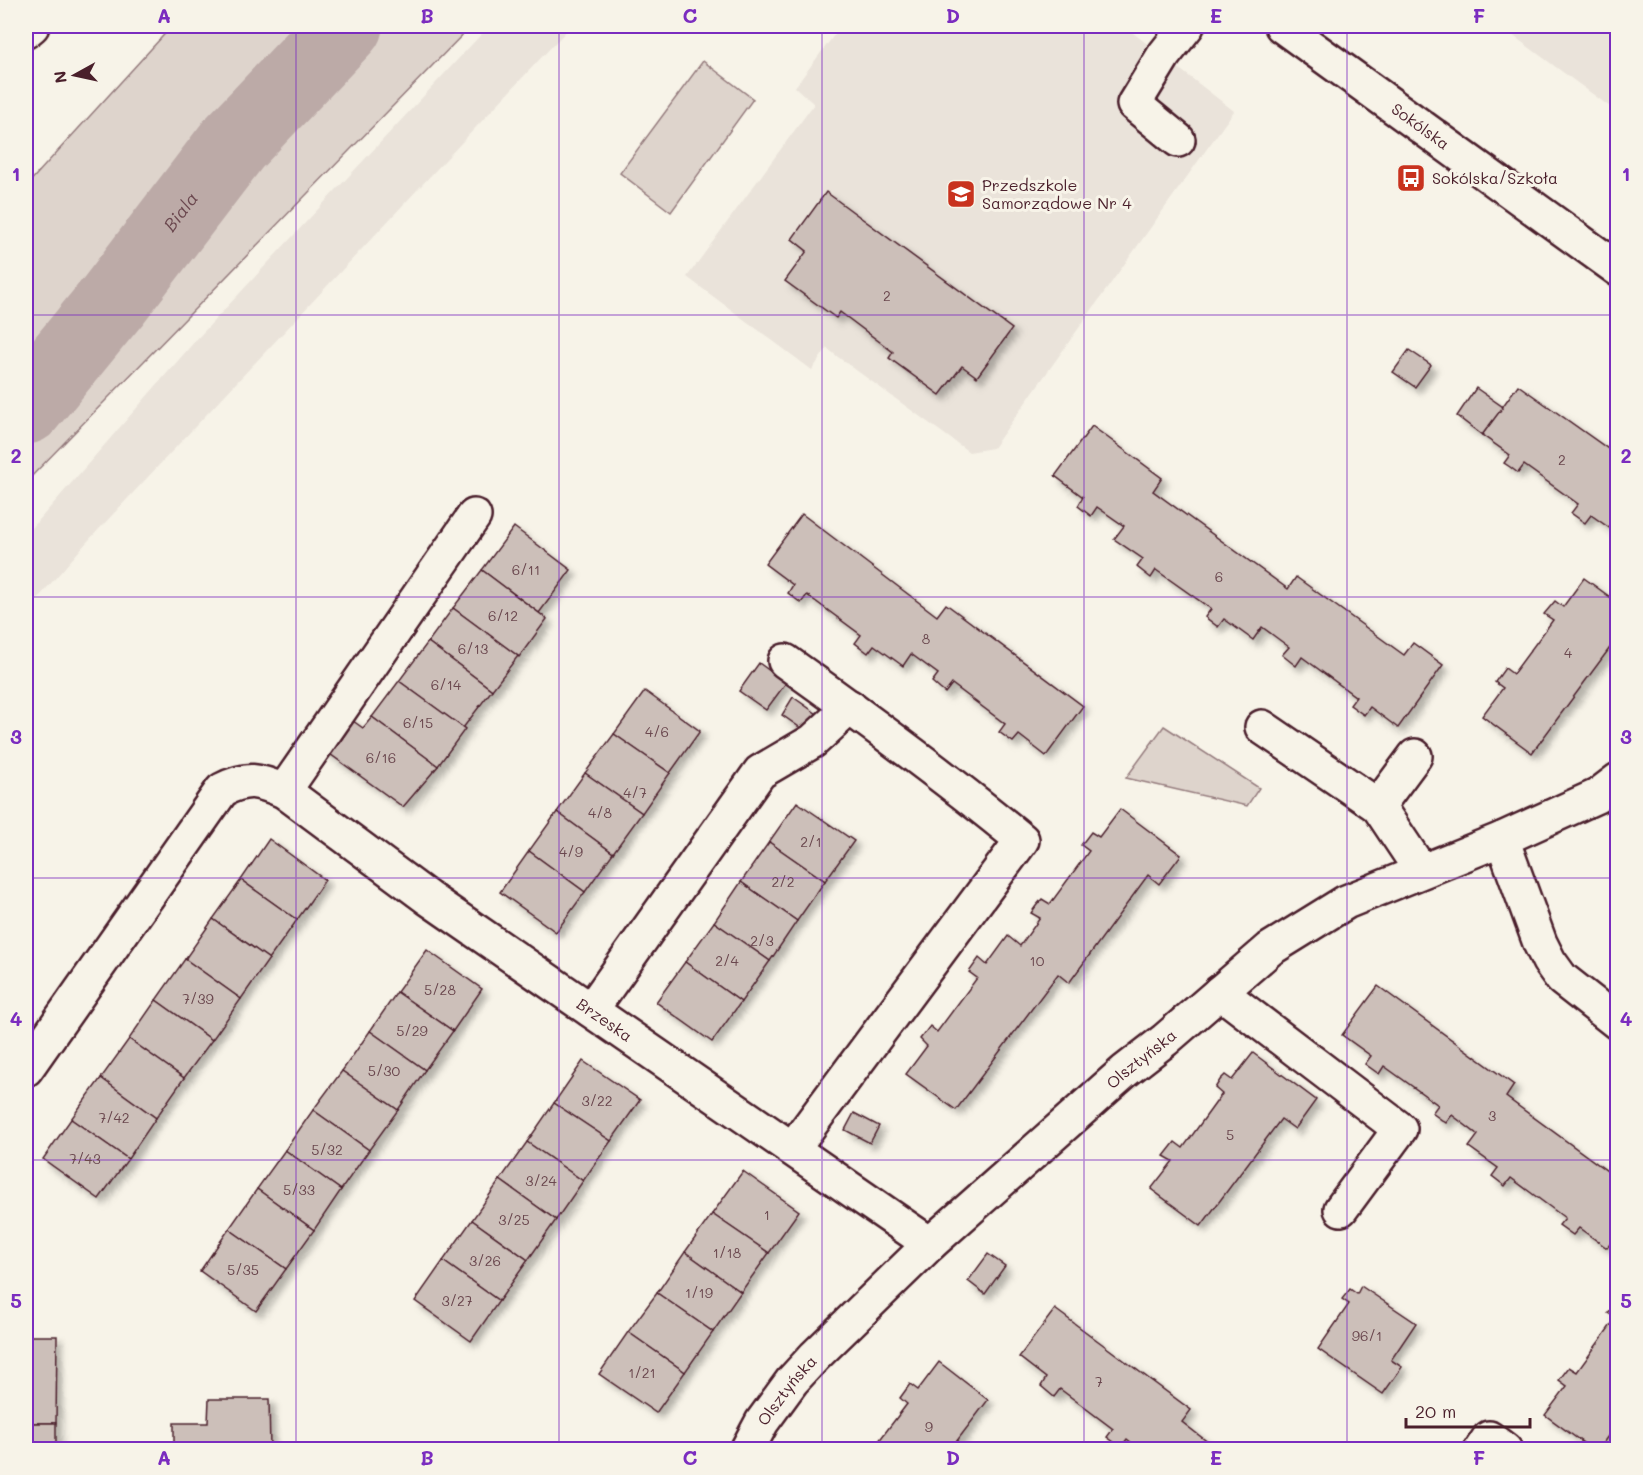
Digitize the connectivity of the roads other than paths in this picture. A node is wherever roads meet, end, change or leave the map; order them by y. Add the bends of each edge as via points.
1 (32, 26) edge
2 (1187, 26) edge
3 (1282, 26) edge
4 (26, 31) edge
5 (1178, 140) dead end
6 (1617, 269) edge
7 (474, 516) dead end
8 (785, 661) dead end
9 (850, 707) junction
10 (1262, 727) dead end
11 (1415, 756) dead end
12 (1617, 780) edge
13 (284, 791) junction
14 (1378, 806) junction
15 (1502, 839) junction
16 (1424, 870) junction
17 (1220, 992) junction
18 (591, 1010) junction
19 (1617, 1023) edge
20 (26, 1069) edge
21 (793, 1148) junction
22 (1341, 1209) dead end
23 (930, 1244) junction
24 (747, 1449) edge
25 (1480, 1449) edge
26 (1505, 1449) edge

1 - 4 street
2 - 5 street via 1134,104
3 - 6 street, Sokólska
7 - 13 street
8 - 9 street
9 - 18 street via 813,741 760,772
9 - 21 street via 1022,840
10 - 14 street
11 - 14 street
12 - 15 street, Olsztyńska via 1597,796
13 - 18 street, Brzeska via 411,886
13 - 20 street, Brzeska via 263,782 238,782 222,790
14 - 16 street
15 - 16 street, Olsztyńska
15 - 19 street via 1549,961 1562,980
16 - 17 street, Olsztyńska via 1346,902 1270,949
17 - 22 street via 1400,1129
17 - 23 street, Olsztyńska
18 - 21 street, Brzeska
21 - 23 street, Brzeska
23 - 24 street, Olsztyńska via 792,1381
25 - 26 street via 1489,1438

